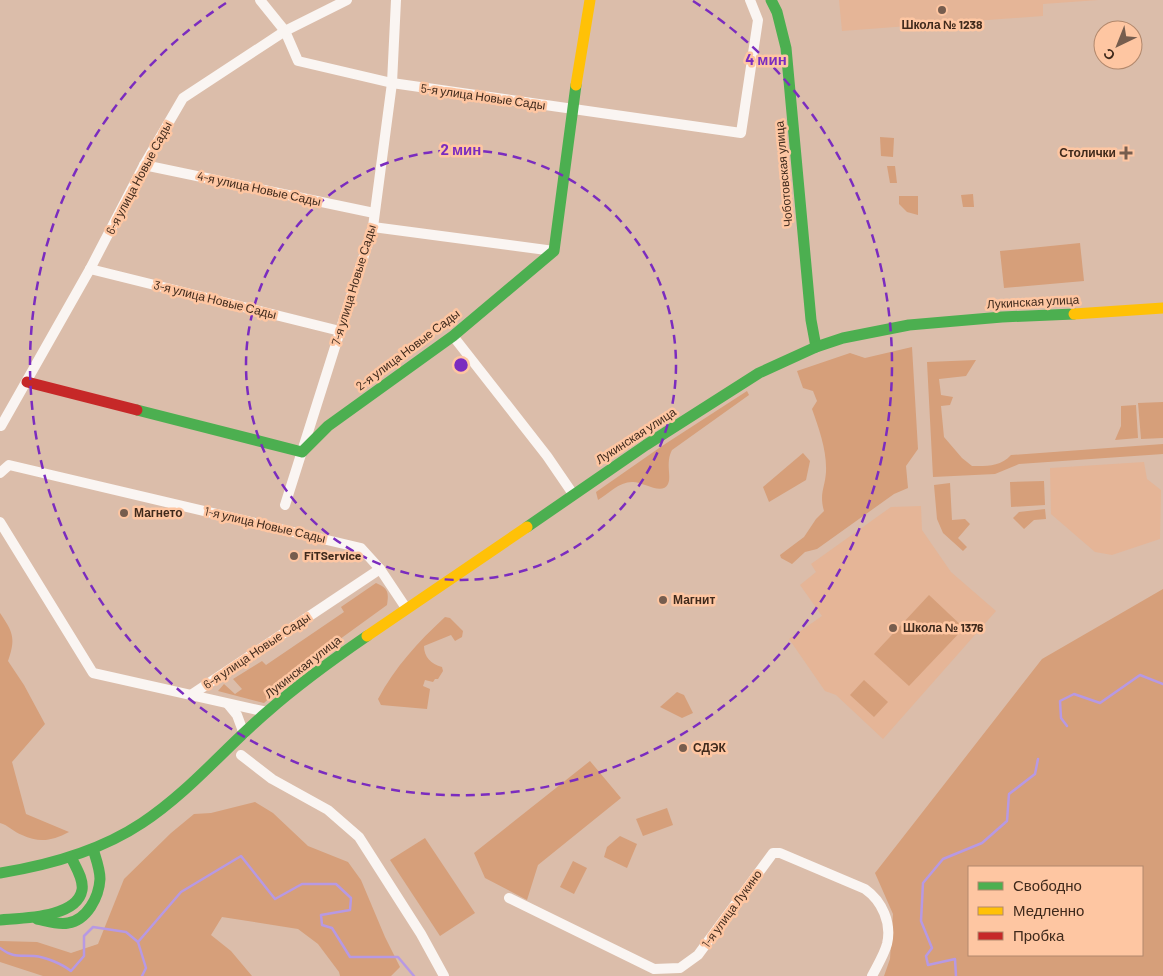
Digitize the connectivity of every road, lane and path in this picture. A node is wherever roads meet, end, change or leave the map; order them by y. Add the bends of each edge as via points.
1 (260, 0) edge
2 (347, 0) edge
3 (396, 0) edge
4 (590, 0) edge
5 (750, 0) edge
6 (771, 0) edge
7 (285, 31) junction
8 (392, 83) junction
9 (572, 110) junction
10 (144, 165) junction
11 (374, 213) junction
12 (373, 227) junction
13 (554, 251) junction
14 (90, 269) junction
15 (1163, 308) edge
16 (340, 331) junction
17 (453, 336) junction
18 (816, 347) junction
19 (27, 382) junction
20 (1, 426) dead end
21 (302, 452) junction
22 (0, 473) edge
23 (573, 494) junction
24 (285, 505) dead end
25 (0, 522) edge
26 (380, 569) junction
27 (406, 608) junction
28 (192, 694) junction
29 (228, 704) junction
30 (267, 712) junction
31 (244, 734) junction
32 (241, 755) dead end
33 (93, 849) junction
34 (72, 857) junction
35 (0, 873) edge
36 (509, 898) dead end
37 (29, 917) junction
38 (0, 920) edge
39 (444, 974) edge
40 (872, 976) edge

1 - 7 street, 5-я улица Новые Сады
2 - 7 street, 6-я улица Новые Сады
3 - 8 street, 7-я улица Новые Сады
4 - 9 street
5 - 9 street, 5-я улица Новые Сады via 758,20 741,132
6 - 18 street, Чоботовская улица via 786,48
7 - 8 street, 5-я улица Новые Сады via 298,61
7 - 10 street, 6-я улица Новые Сады via 183,98
8 - 9 street, 5-я улица Новые Сады
8 - 11 street, 7-я улица Новые Сады
9 - 13 street
10 - 11 street, 4-я улица Новые Сады
10 - 14 street, 6-я улица Новые Сады
11 - 12 street, 7-я улица Новые Сады
12 - 13 street
12 - 16 street, 7-я улица Новые Сады
13 - 17 street, 2-я улица Новые Сады
14 - 16 street, 3-я улица Новые Сады
14 - 19 street, 6-я улица Новые Сады
15 - 18 street, Лукинская улица via 909,325 843,338
16 - 21 street, 7-я улица Новые Сады
17 - 21 street, 2-я улица Новые Сады via 328,426
17 - 23 street
18 - 23 street, Лукинская улица via 759,373
19 - 20 street, 6-я улица Новые Сады
19 - 21 street
21 - 24 street, 7-я улица Новые Сады
22 - 26 street, 1-я улица Новые Сады via 9,465 361,548
23 - 27 street, Лукинская улица
25 - 28 street, 6-я улица Новые Сады via 93,673
26 - 27 street, 1-я улица Новые Сады
26 - 28 street, 6-я улица Новые Сады
27 - 30 street, Лукинская улица via 325,665
28 - 29 street
29 - 30 street
29 - 31 street via 237,715
30 - 31 street, Лукинская улица
31 - 33 street, Лукинская улица via 170,803 142,823
32 - 39 street via 272,779 328,810 359,837
33 - 34 street, Лукинская улица
33 - 37 street via 100,880 96,897 84,915 73,922 60,924
34 - 35 street, Лукинская улица
34 - 37 street via 82,885 79,899 66,911
36 - 40 street, 1-я улица Лукино via 654,969 680,968 698,955 774,852 780,853 865,889 880,904 885,914 887,945
37 - 38 street

